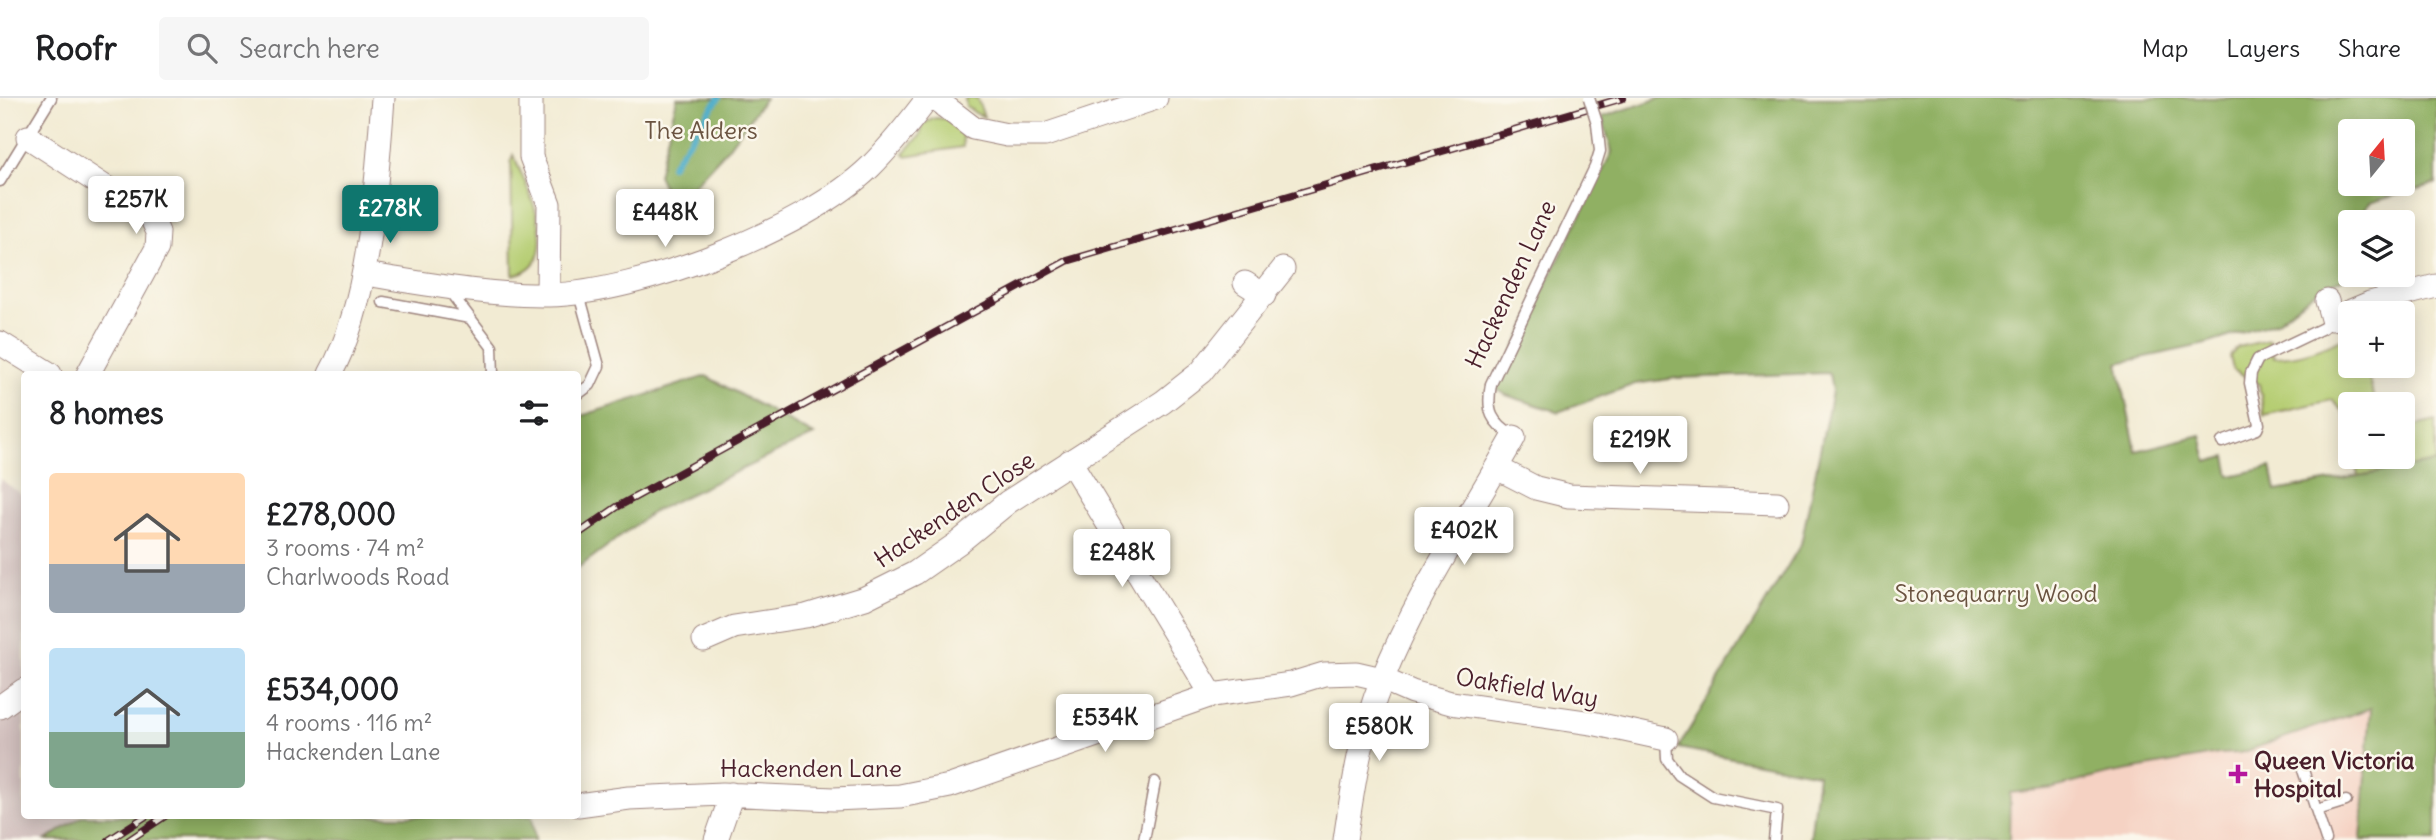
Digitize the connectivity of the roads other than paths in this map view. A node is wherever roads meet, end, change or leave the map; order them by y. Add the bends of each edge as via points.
1 (51, 98) edge
2 (383, 98) edge
3 (531, 98) edge
4 (931, 98) edge
5 (1156, 98) edge
6 (1589, 98) edge
7 (28, 137) junction
8 (0, 181) edge
9 (1283, 269) dead end
10 (364, 274) junction
11 (447, 286) junction
12 (2436, 286) edge
13 (579, 294) junction
14 (548, 295) junction
15 (383, 302) dead end
16 (2329, 310) joint
17 (470, 317) junction
18 (0, 343) edge
19 (45, 371) edge
20 (90, 371) edge
21 (332, 371) edge
22 (493, 371) edge
23 (581, 392) edge
24 (1514, 438) joint
25 (2222, 442) dead end
26 (1070, 461) junction
27 (1497, 468) junction
28 (1777, 503) dead end
29 (704, 640) dead end
30 (1382, 679) junction
31 (21, 692) edge
32 (1212, 695) junction
33 (0, 707) edge
34 (1666, 739) joint
35 (2303, 770) dead end
36 (1155, 782) dead end
37 (732, 794) junction
38 (2346, 801) dead end
39 (581, 804) edge
40 (2317, 810) junction
41 (716, 840) edge
42 (1144, 840) edge
43 (1345, 840) edge
44 (1774, 840) edge
45 (2326, 840) edge

1 - 7 lane
2 - 10 street
3 - 14 street via 531,157 548,204
4 - 5 street via 973,128 1007,135 1045,135
4 - 13 street via 869,168 829,199 708,259 630,284
6 - 24 lane, Hackenden Lane, bridge via 1600,151 1595,167 1491,384 1491,417
7 - 8 lane
7 - 20 street via 151,217 158,232 157,248
9 - 26 street, Hackenden Close via 1254,289 1202,372
10 - 11 street
10 - 21 street
11 - 14 street
11 - 17 lane
12 - 16 street
13 - 14 street
13 - 23 lane via 599,366 590,385
15 - 17 lane
16 - 25 lane via 2316,332 2258,359 2250,383 2258,429
17 - 22 lane via 492,347
18 - 19 street
24 - 27 street, Hackenden Lane
26 - 29 street, Hackenden Close via 915,573 875,593 806,616 734,627
26 - 32 street, Hackenden Close
27 - 28 street via 1536,488 1569,496
27 - 30 street, Hackenden Lane via 1426,590
30 - 32 street, Hackenden Lane via 1356,673 1324,674 1291,684
30 - 34 street, Oakfield Way via 1451,703 1592,723
30 - 43 street via 1356,765
31 - 33 street
32 - 37 street, Hackenden Lane via 950,786 900,796 834,799
34 - 44 lane via 1667,759 1679,775 1713,797 1777,810
35 - 40 lane
36 - 42 lane
37 - 39 street, Hackenden Lane
37 - 41 street
38 - 40 lane
40 - 45 lane

